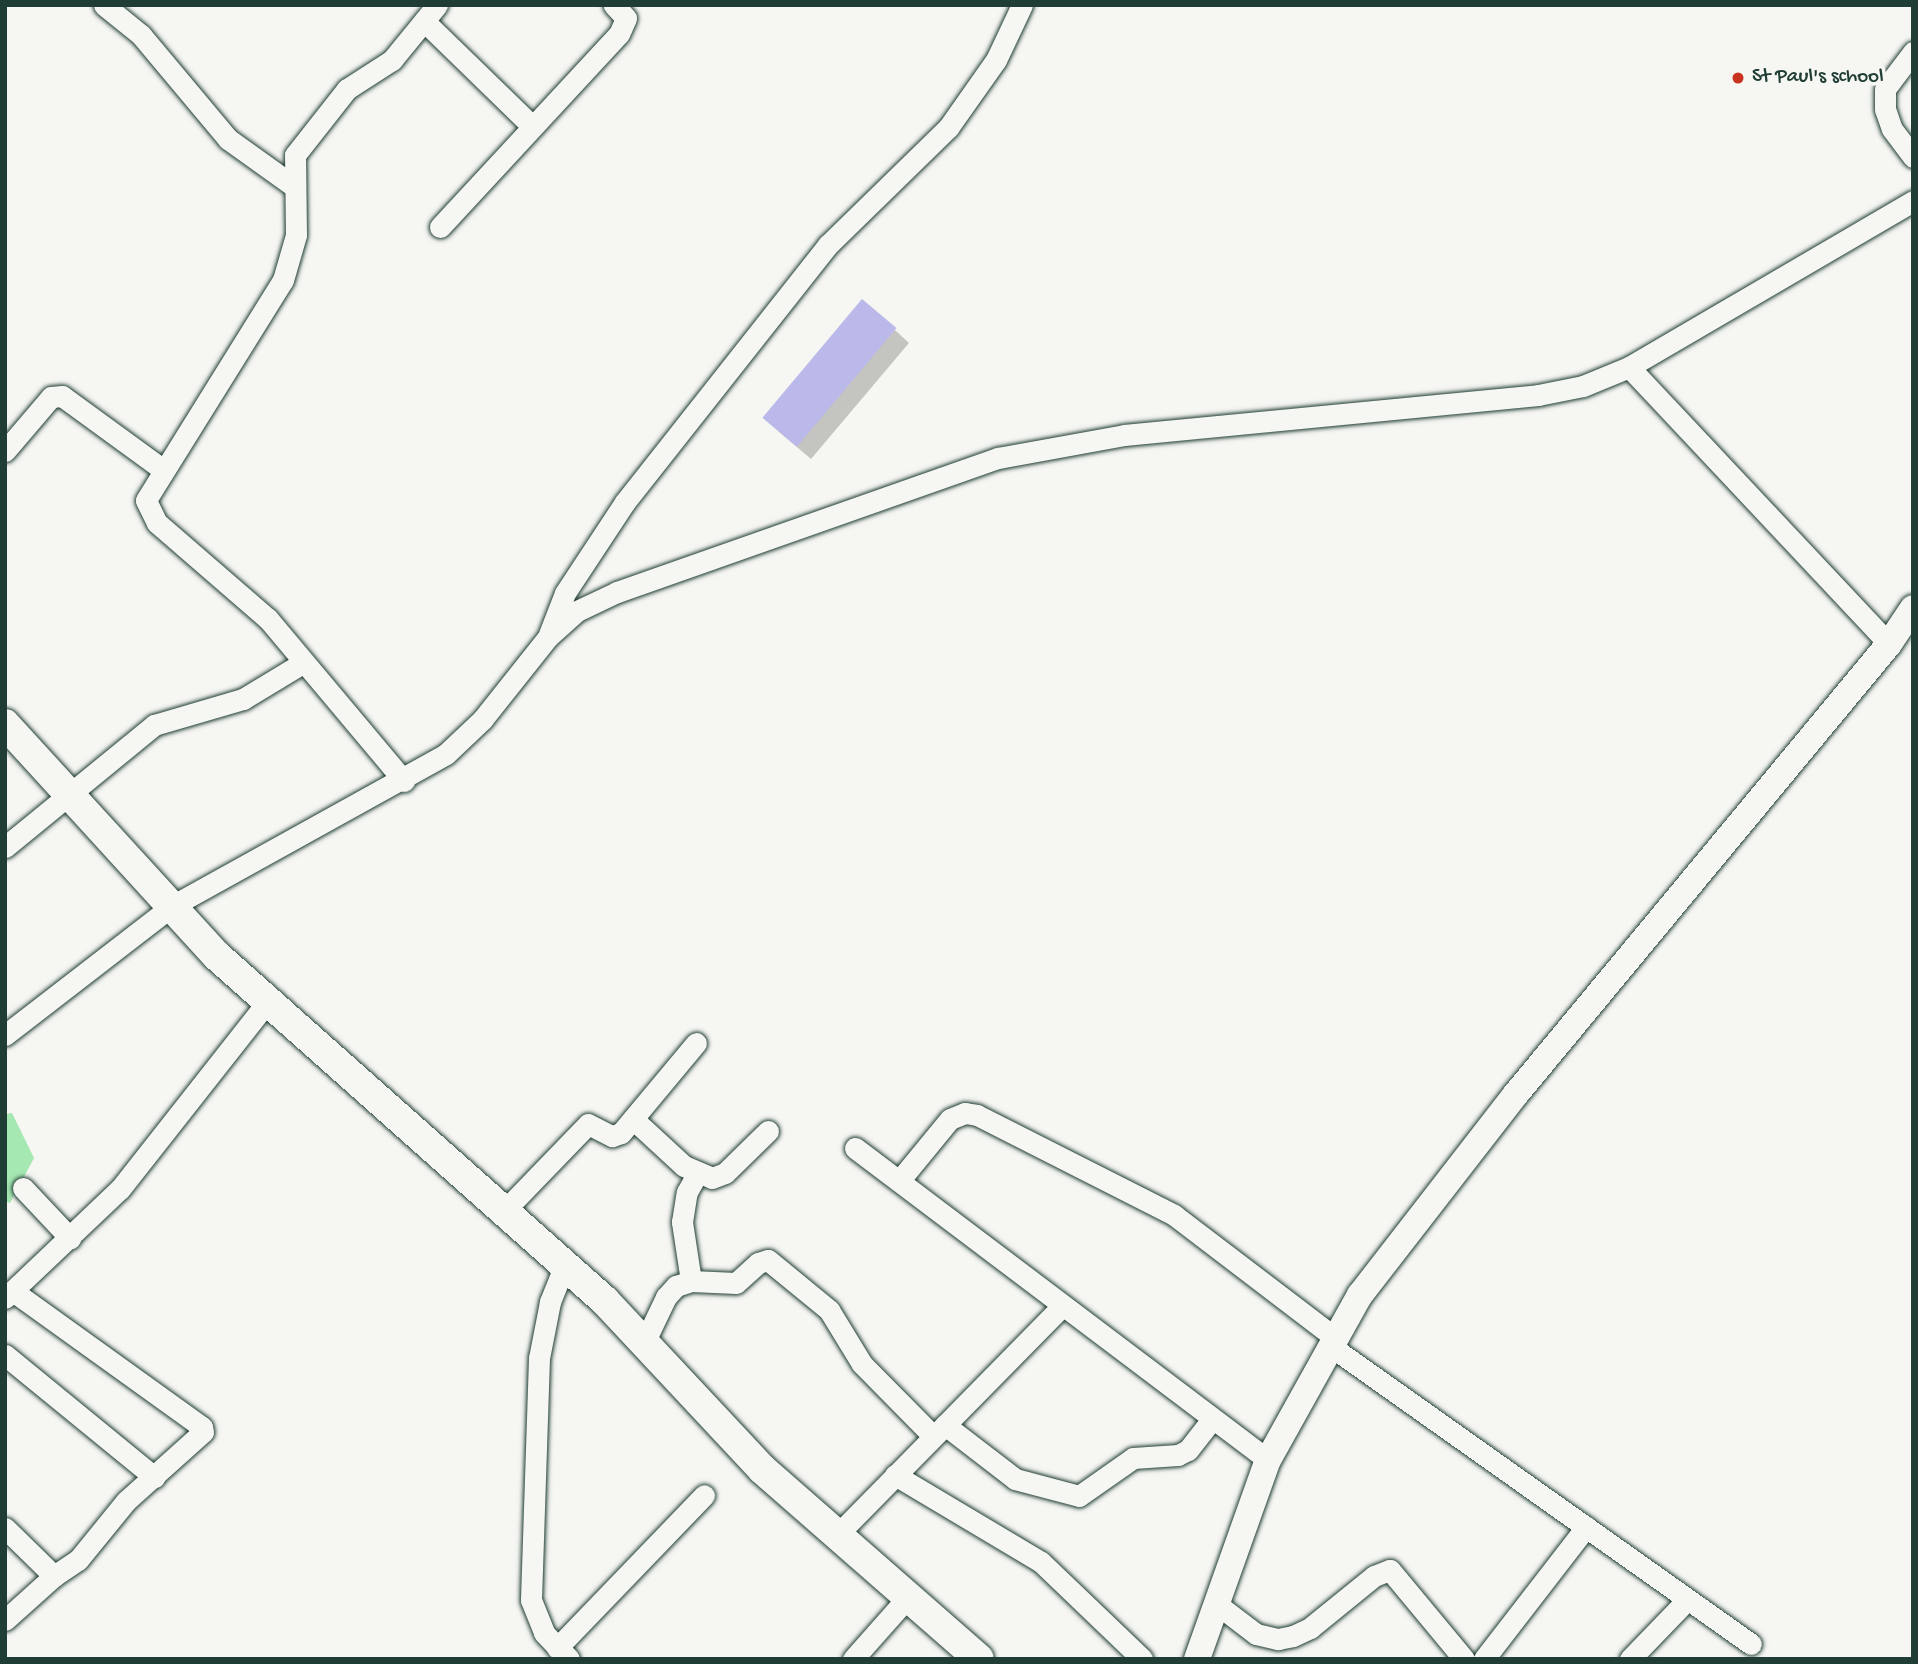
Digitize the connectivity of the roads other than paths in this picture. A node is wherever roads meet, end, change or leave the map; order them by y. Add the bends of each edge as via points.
1 (104, 5) edge
2 (614, 5) edge
3 (1022, 5) edge
4 (431, 13) edge
5 (1913, 52) edge
6 (531, 125) junction
7 (1913, 157) edge
8 (295, 187) junction
9 (1913, 201) edge
10 (440, 227) dead end
11 (1629, 367) junction
12 (5, 451) edge
13 (162, 469) junction
14 (1913, 608) edge
15 (548, 637) junction
16 (1889, 644) junction
17 (304, 662) junction
18 (5, 724) edge
19 (404, 781) junction
20 (68, 794) junction
21 (5, 847) edge
22 (172, 906) junction
23 (267, 1002) junction
24 (5, 1035) edge
25 (696, 1043) dead end
26 (633, 1119) junction
27 (768, 1131) dead end
28 (855, 1148) dead end
29 (697, 1174) junction
30 (899, 1181) junction
31 (23, 1188) dead end
32 (503, 1212) junction
33 (70, 1238) junction
34 (564, 1267) junction
35 (691, 1280) junction
36 (9, 1295) edge
37 (1061, 1307) junction
38 (1332, 1341) junction
39 (644, 1343) junction
40 (5, 1355) edge
41 (1212, 1419) junction
42 (939, 1431) junction
43 (1268, 1460) junction
44 (895, 1475) junction
45 (154, 1477) junction
46 (704, 1495) dead end
47 (1586, 1527) junction
48 (5, 1528) edge
49 (837, 1535) junction
50 (54, 1576) junction
51 (908, 1597) junction
52 (1688, 1600) junction
53 (1218, 1605) junction
54 (5, 1620) edge
55 (1751, 1644) dead end
56 (563, 1653) edge
57 (853, 1659) edge
58 (979, 1659) edge
59 (1142, 1659) edge
60 (1198, 1659) edge
61 (1464, 1659) edge
62 (1484, 1659) edge
63 (1630, 1659) edge

1 - 8 street via 141,35 228,139
2 - 6 street via 626,18 625,26
3 - 15 street via 996,60 948,128 828,245 625,502 565,593
4 - 6 street
4 - 8 street via 392,60 347,89 306,137 295,155
5 - 7 street via 1885,89 1885,110 1892,129
6 - 10 street
8 - 13 street via 296,236 283,280
9 - 11 street
11 - 15 street via 1583,386 1538,395 1124,436 998,458 617,592 577,611
11 - 16 street
12 - 13 street via 51,397 61,396
13 - 17 street via 146,500 148,512 248,599
14 - 16 street
15 - 19 street via 482,720 446,754
16 - 38 street via 1516,1094 1394,1247
17 - 19 street
17 - 20 street via 243,699 154,725
18 - 20 main road
19 - 22 street
20 - 21 street
20 - 22 main road
22 - 23 main road
22 - 24 street
23 - 32 main road
23 - 33 street via 120,1189
25 - 26 street
26 - 29 street
26 - 32 street via 612,1136 588,1124
27 - 29 street via 725,1173 712,1178
28 - 30 street
29 - 35 street via 687,1192 682,1222
30 - 37 street
30 - 38 street via 956,1114 996,1122 1174,1215
31 - 33 street
32 - 34 main road
33 - 36 street
34 - 39 main road
34 - 56 street via 550,1302 539,1358 531,1600 544,1633
35 - 39 street via 666,1297
35 - 42 street via 736,1283 768,1260 783,1268 829,1310 862,1364
36 - 45 street via 202,1427 198,1439
37 - 41 street
37 - 42 street
38 - 43 street
38 - 47 street
39 - 49 main road via 762,1469
40 - 45 street
41 - 42 street via 1188,1450 1178,1455 1133,1458 1079,1496 1015,1479
41 - 43 street
42 - 44 street
43 - 53 street
44 - 49 street
44 - 59 street via 1041,1562
45 - 50 street via 126,1501 78,1560
46 - 56 street
47 - 52 street
47 - 62 street
48 - 50 street
49 - 51 main road
50 - 54 street
51 - 57 street
51 - 58 main road
52 - 55 street
52 - 63 street
53 - 60 street
53 - 61 street via 1256,1634 1270,1639 1293,1636 1310,1628 1374,1576 1390,1570

